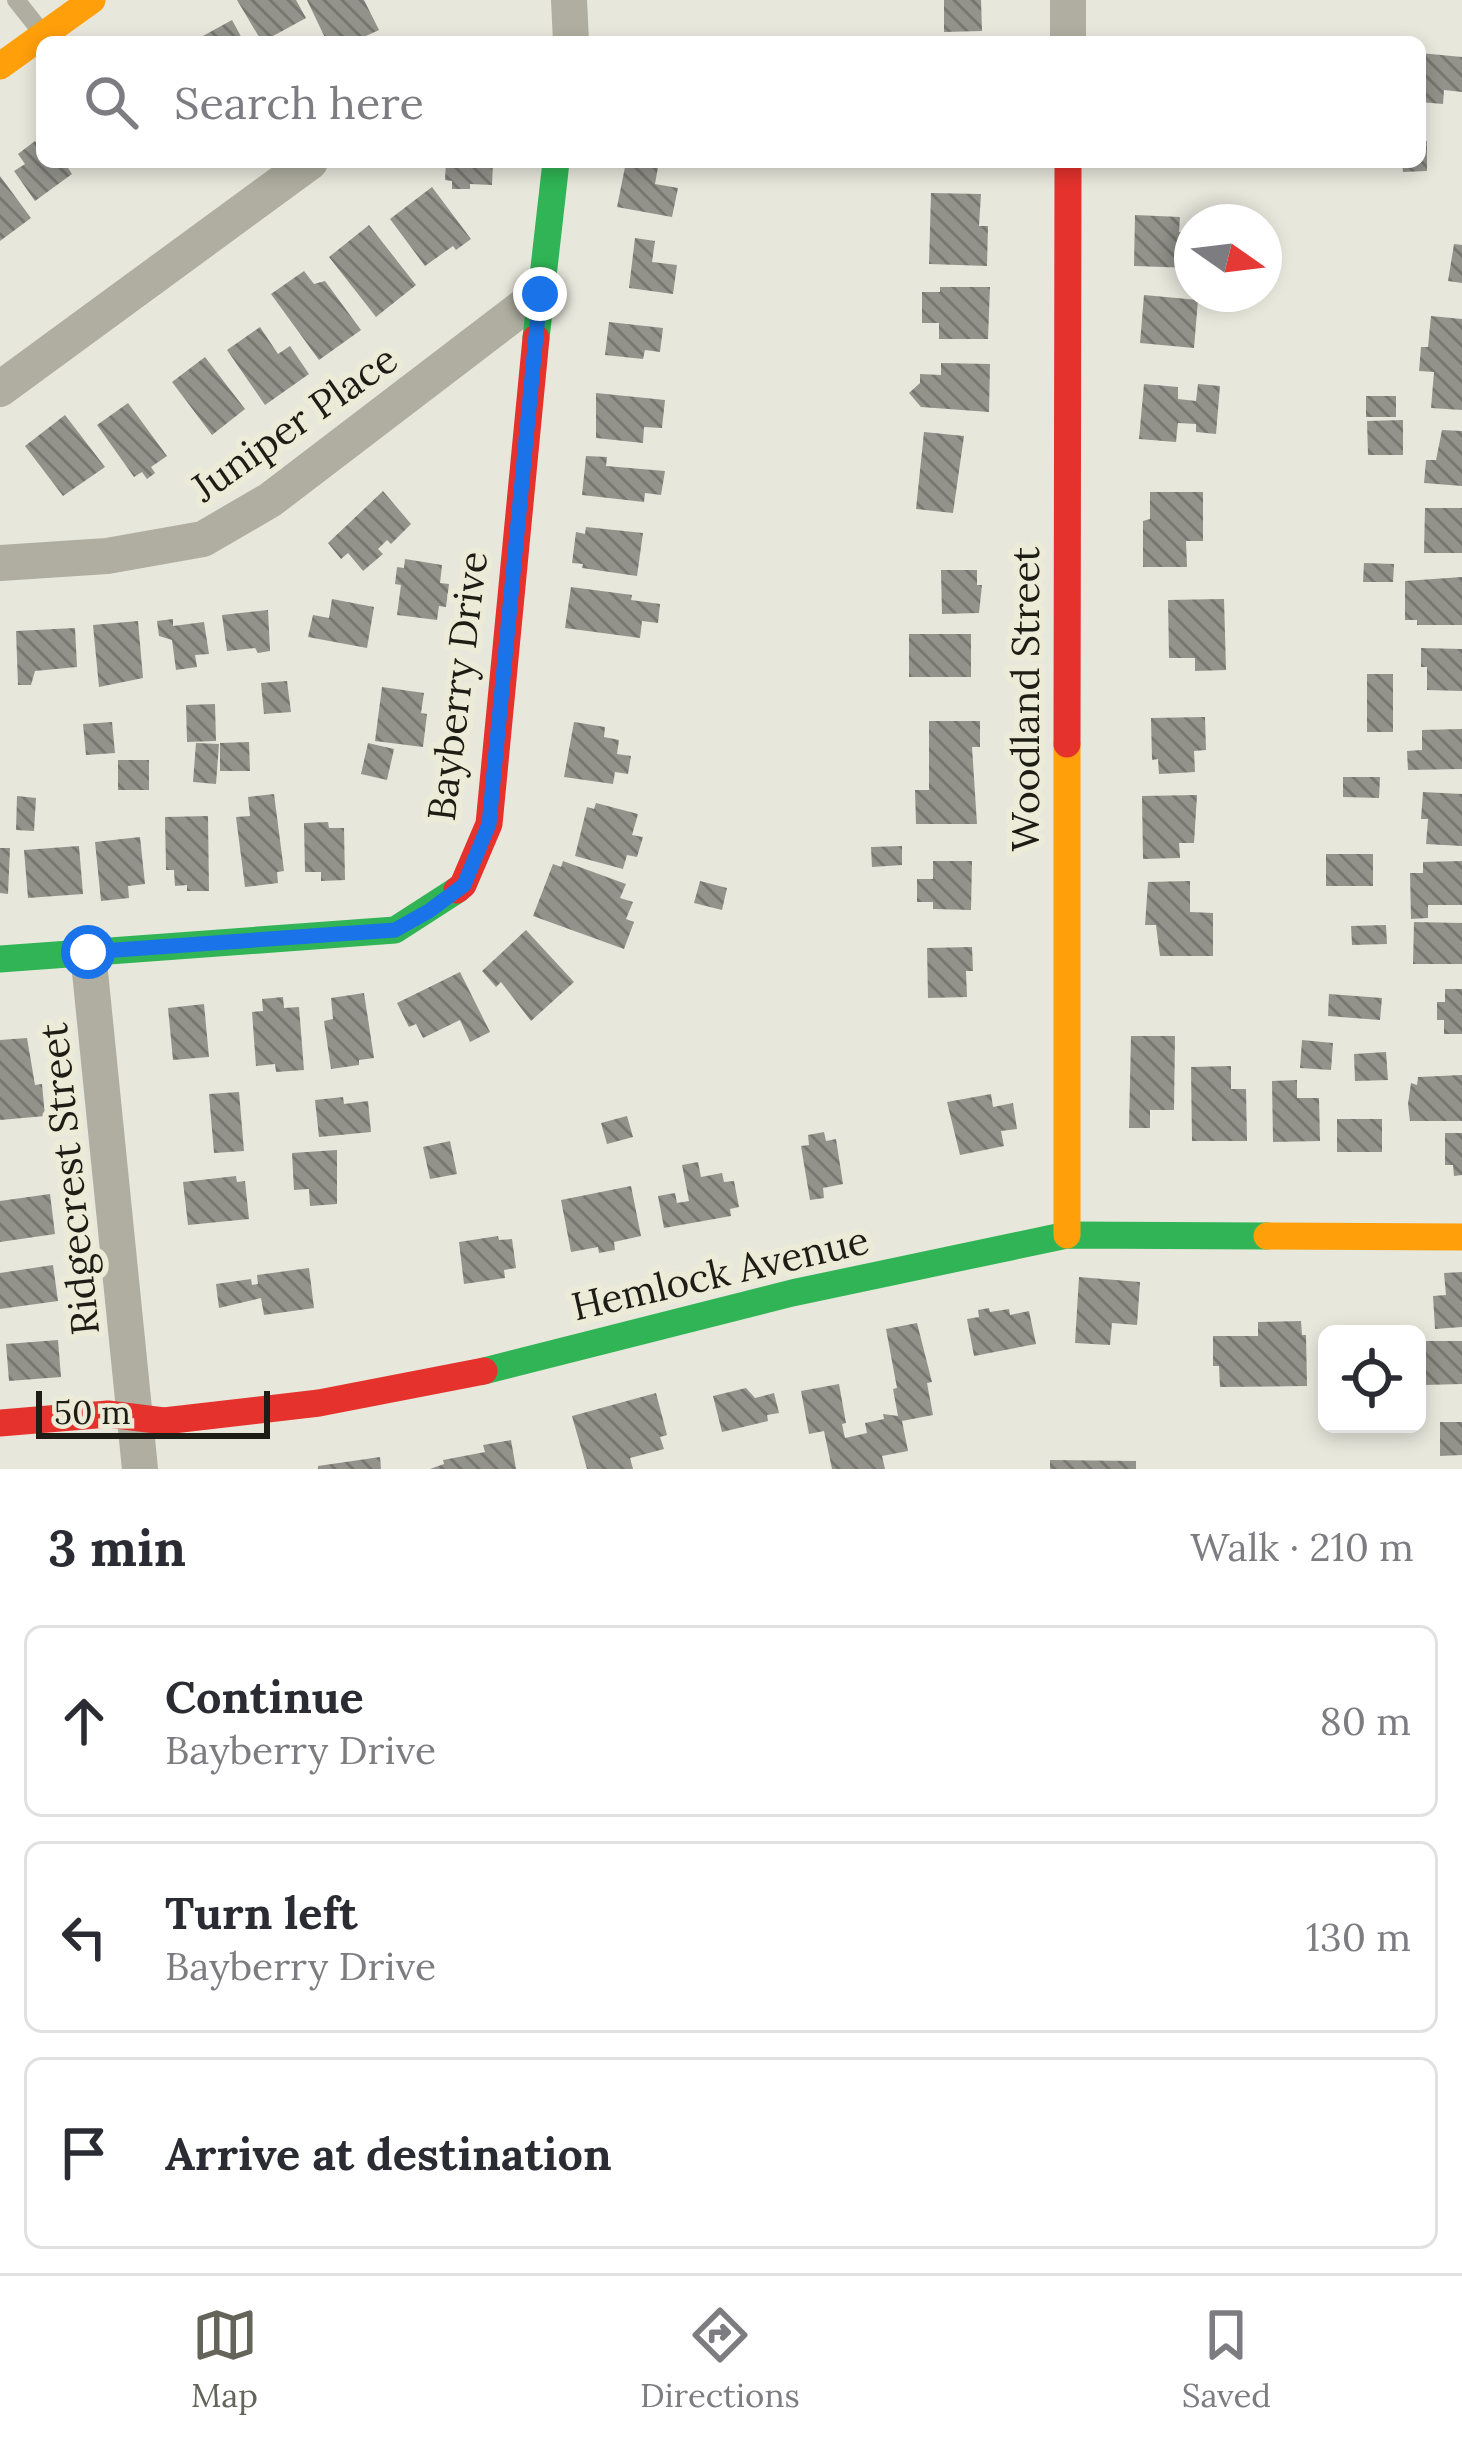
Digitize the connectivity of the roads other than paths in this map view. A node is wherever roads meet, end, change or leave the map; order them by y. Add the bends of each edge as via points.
1 (16, 0) edge
2 (92, 0) edge
3 (1068, 0) edge
4 (42, 33) junction
5 (38, 36) edge
6 (1068, 36) edge
7 (36, 38) edge
8 (0, 66) edge
9 (302, 168) edge
10 (555, 168) edge
11 (1068, 168) edge
12 (540, 294) junction
13 (0, 389) edge
14 (0, 563) edge
15 (88, 952) junction
16 (0, 959) edge
17 (1067, 1235) junction
18 (1462, 1237) edge
19 (135, 1418) junction
20 (0, 1424) edge
21 (140, 1469) edge

1 - 4 lane
2 - 4 street
3 - 6 street
4 - 5 street
7 - 8 street
9 - 13 street
10 - 12 street, Bayberry Drive
11 - 17 street, Woodland Street
12 - 14 street, Juniper Place via 271,500 203,539
12 - 15 street, Bayberry Drive via 489,824 464,885 395,930
15 - 16 street, Bayberry Drive
15 - 19 street, Ridgecrest Street
17 - 18 street, Hemlock Avenue
17 - 19 street, Hemlock Avenue via 792,1293 451,1379 319,1403
19 - 20 street, Hemlock Avenue
19 - 21 street, Ridgecrest Street

